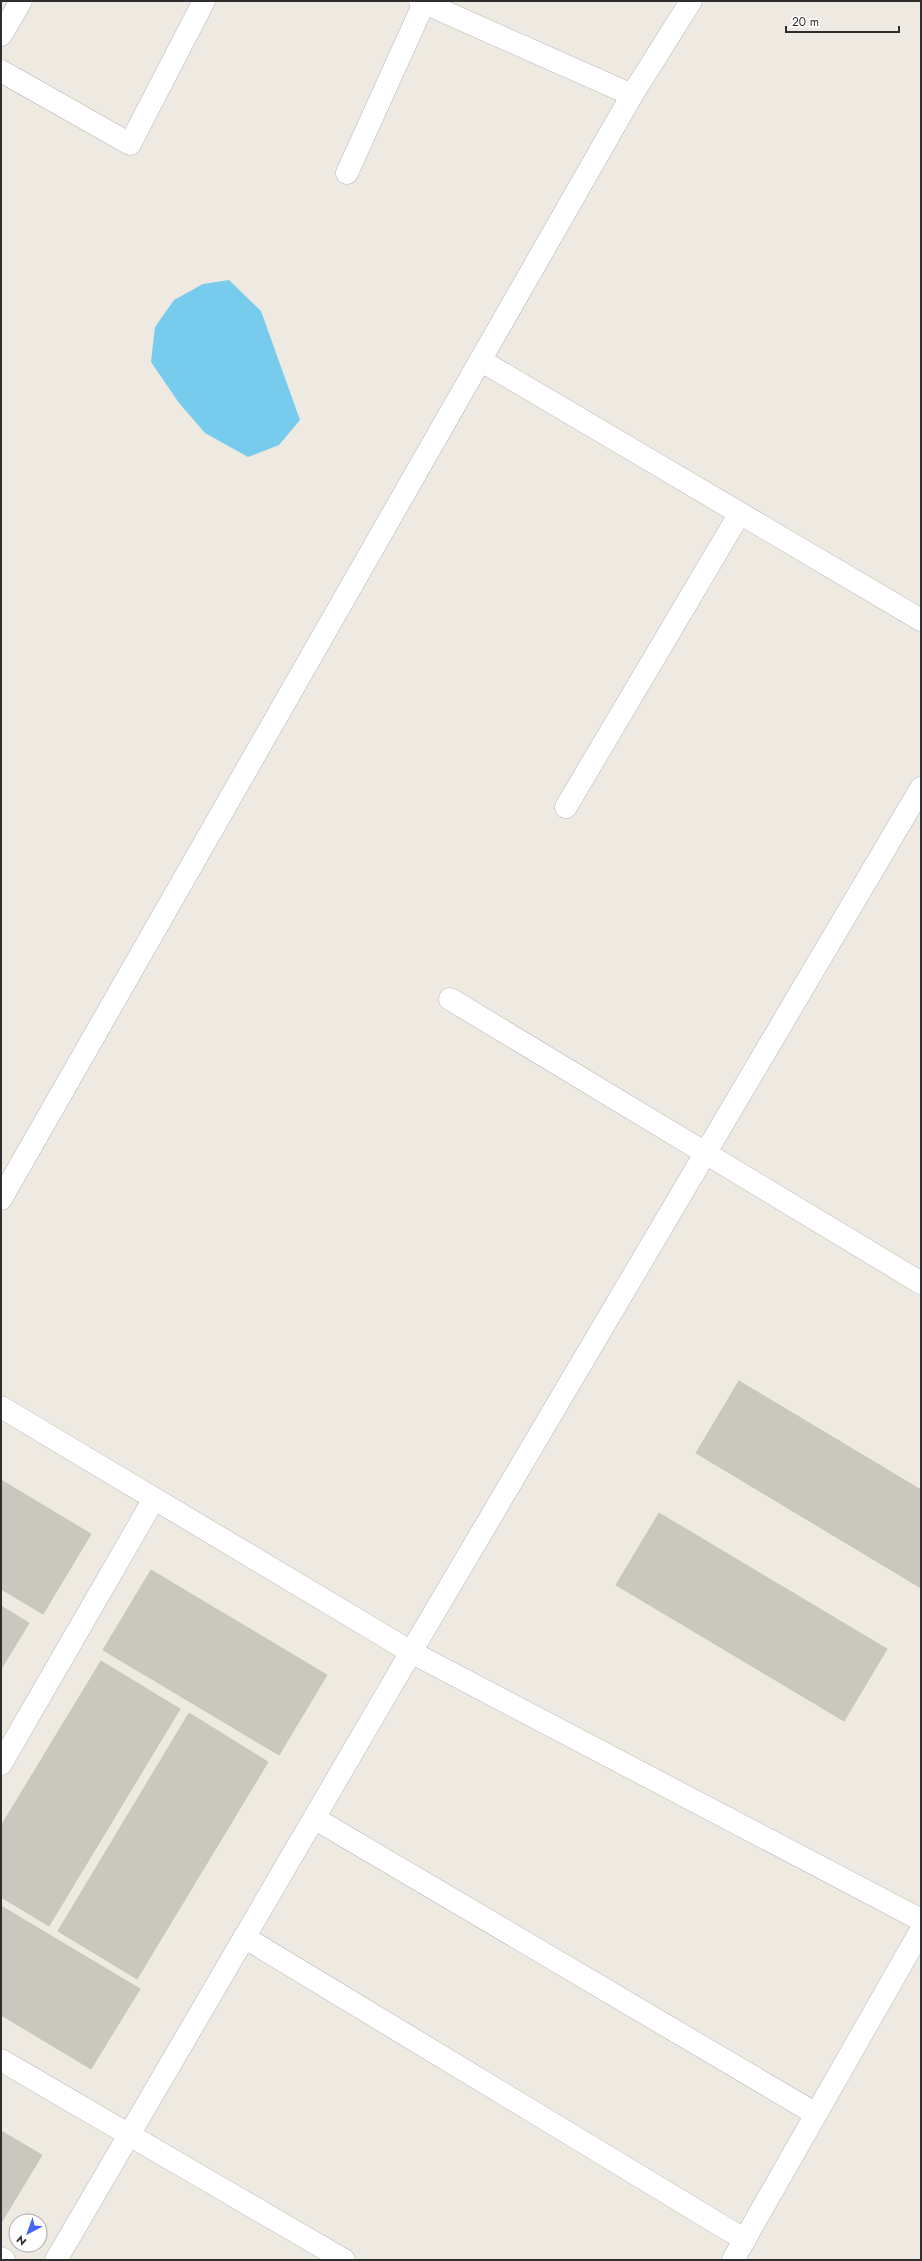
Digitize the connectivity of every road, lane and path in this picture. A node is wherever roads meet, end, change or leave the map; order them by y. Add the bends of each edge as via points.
1 (21, 1) edge
2 (204, 1) edge
3 (691, 1) edge
4 (422, 2) edge
5 (1, 35) edge
6 (1, 71) edge
7 (632, 95) junction
8 (347, 173) dead end
9 (480, 360) junction
10 (740, 513) junction
11 (921, 620) edge
12 (921, 788) edge
13 (566, 807) dead end
14 (450, 999) dead end
15 (706, 1154) junction
16 (1, 1199) edge
17 (921, 1283) edge
18 (1, 1407) edge
19 (154, 1498) junction
20 (411, 1652) junction
21 (1, 1764) edge
22 (314, 1818) junction
23 (921, 1920) edge
24 (921, 1930) edge
25 (244, 1937) junction
26 (1, 2060) edge
27 (816, 2114) junction
28 (129, 2133) junction
29 (745, 2240) junction
30 (1, 2258) edge
31 (4, 2260) edge
32 (56, 2260) edge
33 (344, 2260) edge
34 (734, 2260) edge

1 - 5 street
2 - 6 street via 130,144
3 - 7 street
4 - 7 street
4 - 8 street
7 - 9 street
9 - 10 street
9 - 16 street
10 - 11 street
10 - 13 street
12 - 15 street
14 - 15 street
15 - 17 street
15 - 20 street
18 - 19 street
19 - 20 street
19 - 21 street
20 - 22 street
20 - 23 street
22 - 25 street
22 - 27 street
24 - 27 street
25 - 28 street
25 - 29 street
26 - 28 street
27 - 29 street
28 - 32 street
28 - 33 street
29 - 34 street
30 - 31 street

